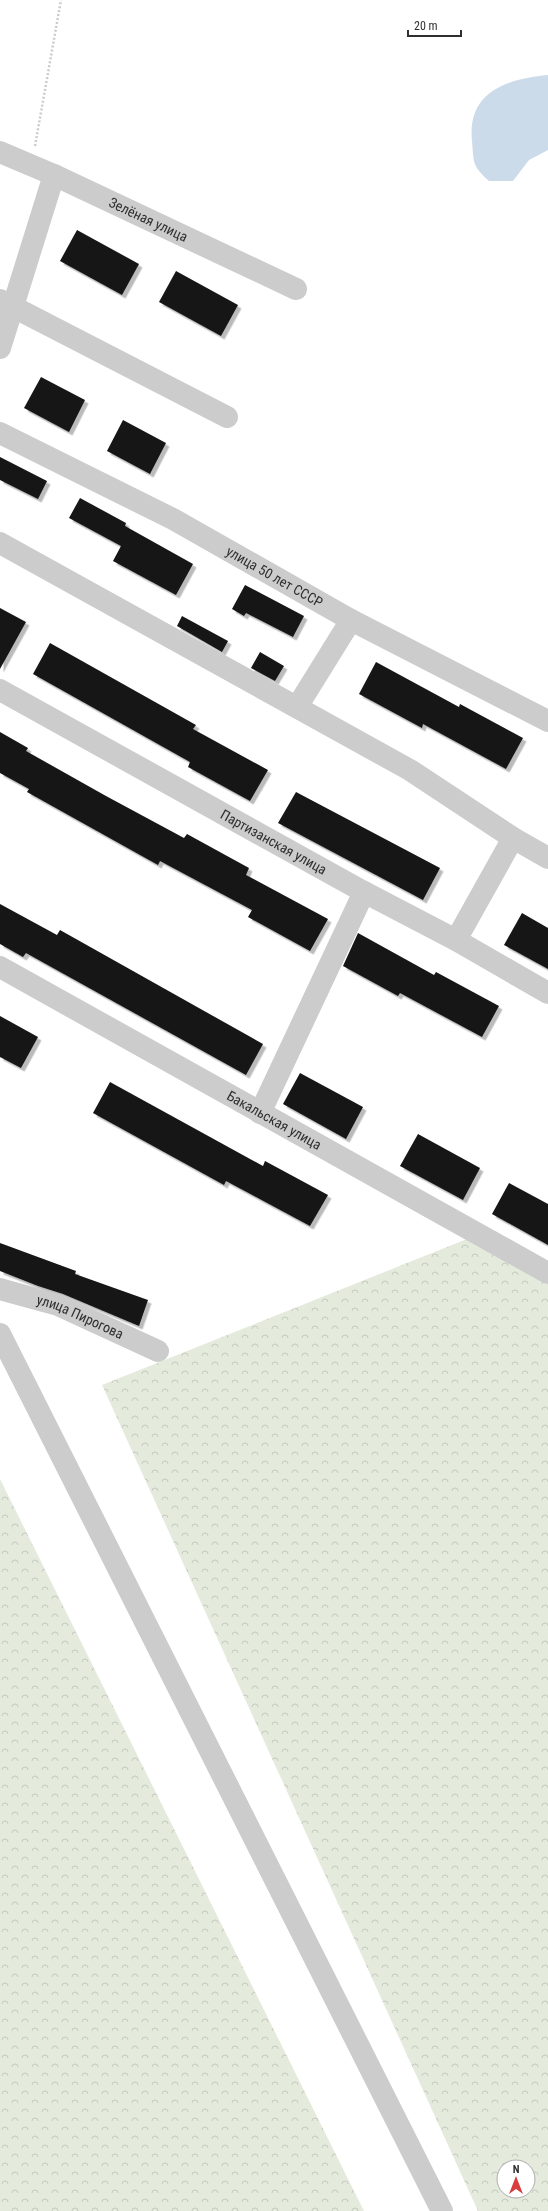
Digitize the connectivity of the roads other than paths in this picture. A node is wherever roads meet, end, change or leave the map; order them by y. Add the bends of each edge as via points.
1 (0, 152) edge
2 (54, 175) junction
3 (296, 289) dead end
4 (7, 303) edge
5 (0, 348) edge
6 (227, 417) dead end
7 (0, 433) edge
8 (0, 543) edge
9 (352, 620) junction
10 (0, 690) edge
11 (297, 707) junction
12 (548, 720) edge
13 (513, 838) junction
14 (548, 858) edge
15 (364, 892) junction
16 (456, 940) junction
17 (0, 967) edge
18 (548, 993) edge
19 (260, 1113) junction
20 (548, 1273) edge
21 (0, 1289) edge
22 (0, 1334) edge
23 (158, 1351) dead end
24 (442, 2211) edge

1 - 2 street, Зелёная улица
2 - 3 street, Зелёная улица
2 - 4 street
4 - 5 street
4 - 6 street
7 - 9 street, улица 50 лет СССР via 173,519
8 - 11 street
9 - 11 street
9 - 12 street, улица 50 лет СССР
10 - 15 street, Партизанская улица
11 - 13 street via 410,770
13 - 14 street
13 - 16 street
15 - 16 street, Партизанская улица
15 - 19 street
16 - 18 street, Партизанская улица
17 - 19 street, Бакальская улица
19 - 20 street, Бакальская улица
21 - 23 street, улица Пирогова via 58,1305
22 - 24 street

